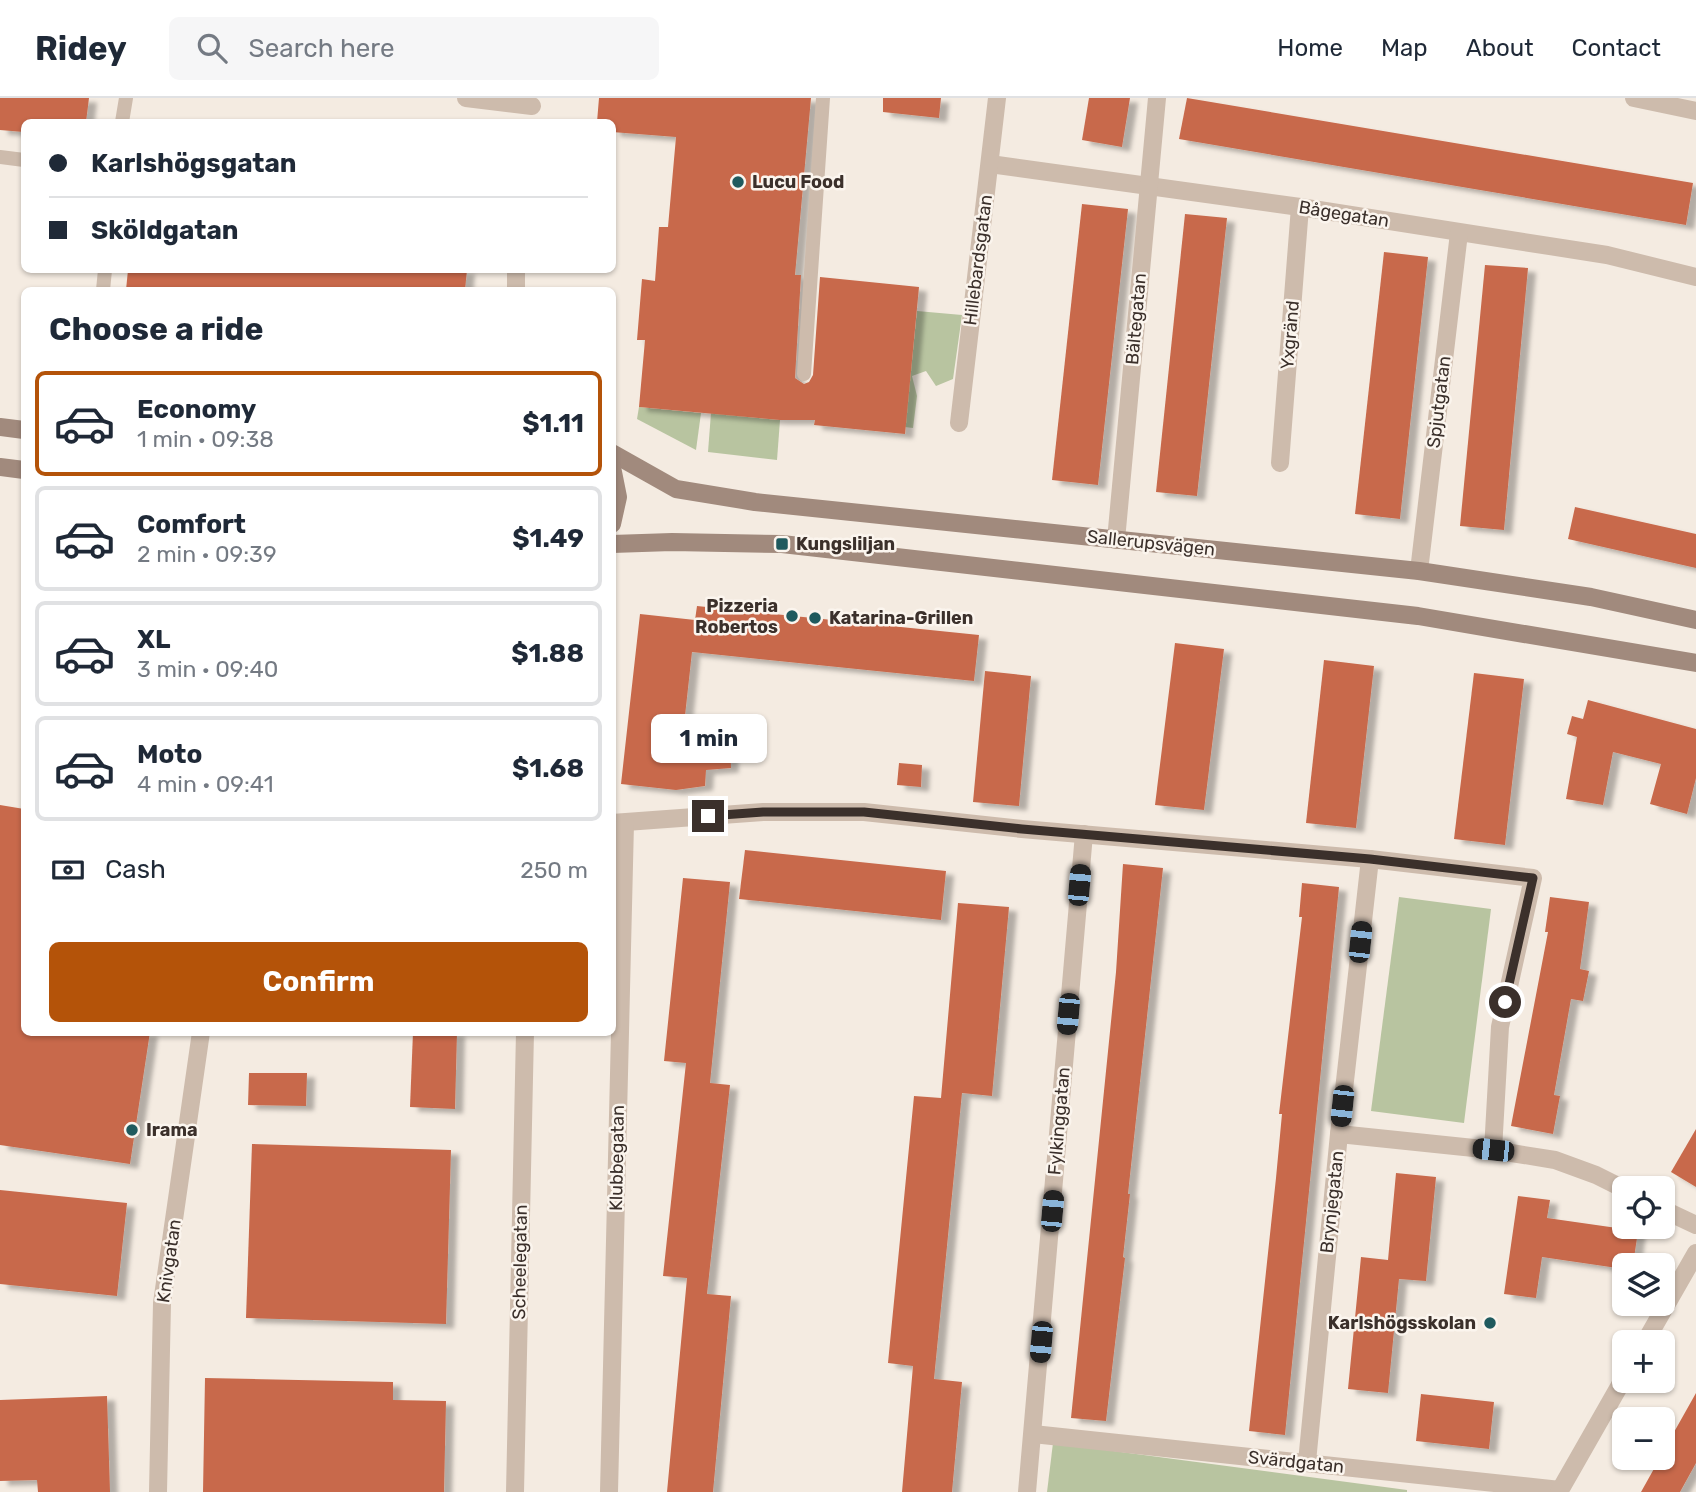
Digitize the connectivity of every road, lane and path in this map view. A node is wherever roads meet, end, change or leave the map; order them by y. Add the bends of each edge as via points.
1 (126, 98) edge
2 (466, 98) edge
3 (823, 98) edge
4 (998, 98) edge
5 (1157, 98) edge
6 (1634, 98) edge
7 (532, 109) edge
8 (1696, 111) edge
9 (122, 119) edge
10 (0, 157) edge
11 (21, 160) edge
12 (990, 164) junction
13 (1147, 186) junction
14 (1300, 207) junction
15 (1459, 233) junction
16 (1696, 277) edge
17 (803, 374) dead end
18 (959, 423) dead end
19 (0, 427) edge
20 (21, 430) edge
21 (616, 455) edge
22 (1280, 463) dead end
23 (0, 467) edge
24 (21, 470) edge
25 (616, 487) edge
26 (616, 506) edge
27 (1116, 540) junction
28 (616, 544) edge
29 (1419, 571) junction
30 (1696, 620) edge
31 (1696, 663) edge
32 (619, 823) edge
33 (1084, 834) junction
34 (1370, 859) junction
35 (616, 1024) edge
36 (200, 1036) edge
37 (525, 1036) edge
38 (616, 1036) edge
39 (1339, 1133) junction
40 (1493, 1150) junction
41 (1612, 1183) edge
42 (1675, 1216) edge
43 (1696, 1226) edge
44 (1696, 1253) edge
45 (1651, 1330) edge
46 (1615, 1393) edge
47 (1033, 1434) junction
48 (1307, 1462) junction
49 (1559, 1491) edge
50 (158, 1492) edge
51 (515, 1492) edge
52 (609, 1492) edge
53 (1027, 1492) edge

1 - 9 lane
2 - 7 street
3 - 17 lane
4 - 12 street, Hillebardsgatan
5 - 13 street, Bältegatan
6 - 8 street
10 - 11 lane
12 - 13 street, Bågegatan
12 - 18 street, Hillebardsgatan
13 - 14 street, Bågegatan
13 - 27 street, Bältegatan
14 - 15 street, Bågegatan
14 - 22 street, Yxgränd
15 - 16 street, Bågegatan via 1607,255
15 - 29 street, Spjutgatan
19 - 20 main road
21 - 27 main road, Sallerupsvägen via 676,489 755,502
23 - 24 main road
25 - 26 main road
27 - 29 main road, Sallerupsvägen
28 - 31 main road via 782,544 1418,617
29 - 30 main road, Sallerupsvägen via 1591,597
32 - 33 street via 763,812 864,812
32 - 35 street, Klubbegatan
33 - 34 street
33 - 47 street, Fylkinggatan
34 - 39 street, Brynjegatan
34 - 40 street via 1533,878 1500,1027
36 - 50 street, Knivgatan via 162,1303
37 - 51 street, Scheelegatan
38 - 52 street, Klubbegatan
39 - 40 street
39 - 48 street, Brynjegatan
40 - 41 street via 1555,1160
42 - 43 street
44 - 45 street
46 - 49 street
47 - 48 street, Svärdgatan
47 - 53 street, Fylkinggatan
48 - 49 street, Svärdgatan

